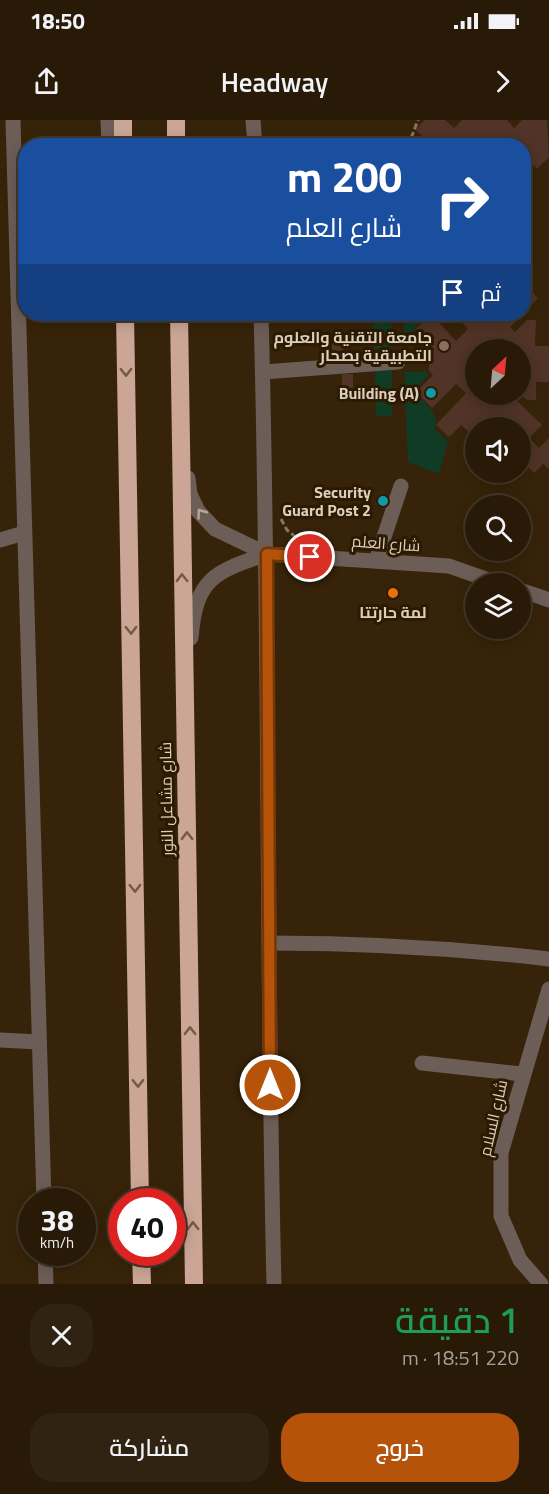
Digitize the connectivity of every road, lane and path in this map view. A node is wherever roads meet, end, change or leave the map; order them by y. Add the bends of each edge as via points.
1 (13, 120) edge
2 (108, 120) edge
3 (123, 120) edge
4 (176, 120) edge
5 (253, 120) edge
6 (263, 120) edge
7 (418, 120) edge
8 (108, 138) edge
9 (123, 138) edge
10 (176, 138) edge
11 (254, 138) edge
12 (264, 138) edge
13 (411, 138) edge
14 (18, 307) edge
15 (18, 321) edge
16 (125, 321) edge
17 (178, 321) edge
18 (261, 321) edge
19 (398, 362) dead end
20 (262, 372) junction
21 (180, 406) junction
22 (401, 486) dead end
23 (280, 513) dead end
24 (24, 532) junction
25 (0, 540) edge
26 (302, 541) dead end
27 (267, 554) junction
28 (376, 561) junction
29 (469, 573) edge
30 (531, 594) edge
31 (549, 600) edge
32 (184, 714) junction
33 (269, 943) junction
34 (549, 959) edge
35 (549, 989) edge
36 (0, 1040) edge
37 (39, 1042) junction
38 (422, 1063) dead end
39 (522, 1074) junction
40 (44, 1188) edge
41 (140, 1188) edge
42 (45, 1266) edge
43 (141, 1266) edge
44 (46, 1284) edge
45 (141, 1284) edge
46 (194, 1284) edge
47 (274, 1284) edge
48 (541, 1284) edge

1 - 14 street
2 - 8 street
3 - 9 highway
4 - 10 highway
5 - 11 street
6 - 12 street
7 - 13 path
15 - 24 street
16 -> 41 highway, شارع مشاعل النور
17 - 21 highway, شارع مشاعل النور
18 - 20 street
19 - 20 street
20 - 27 street
27 -> 21 street via 215,529 198,511 190,494
32 -> 21 highway, شارع مشاعل النور
22 - 28 street
23 - 26 path via 287,530
24 - 25 street
24 - 37 street
27 - 28 street, شارع العلم
27 - 32 street via 226,568 198,596
27 - 33 street
28 - 29 street, شارع العلم via 449,566
30 - 31 street
46 -> 32 highway, شارع مشاعل النور
33 - 34 street via 369,943
33 - 47 street
35 - 39 street, شارع السلام
36 - 37 street
37 - 40 street
38 - 39 street
39 - 48 street, شارع السلام via 501,1153 501,1216 520,1260
42 - 44 street
43 - 45 highway

